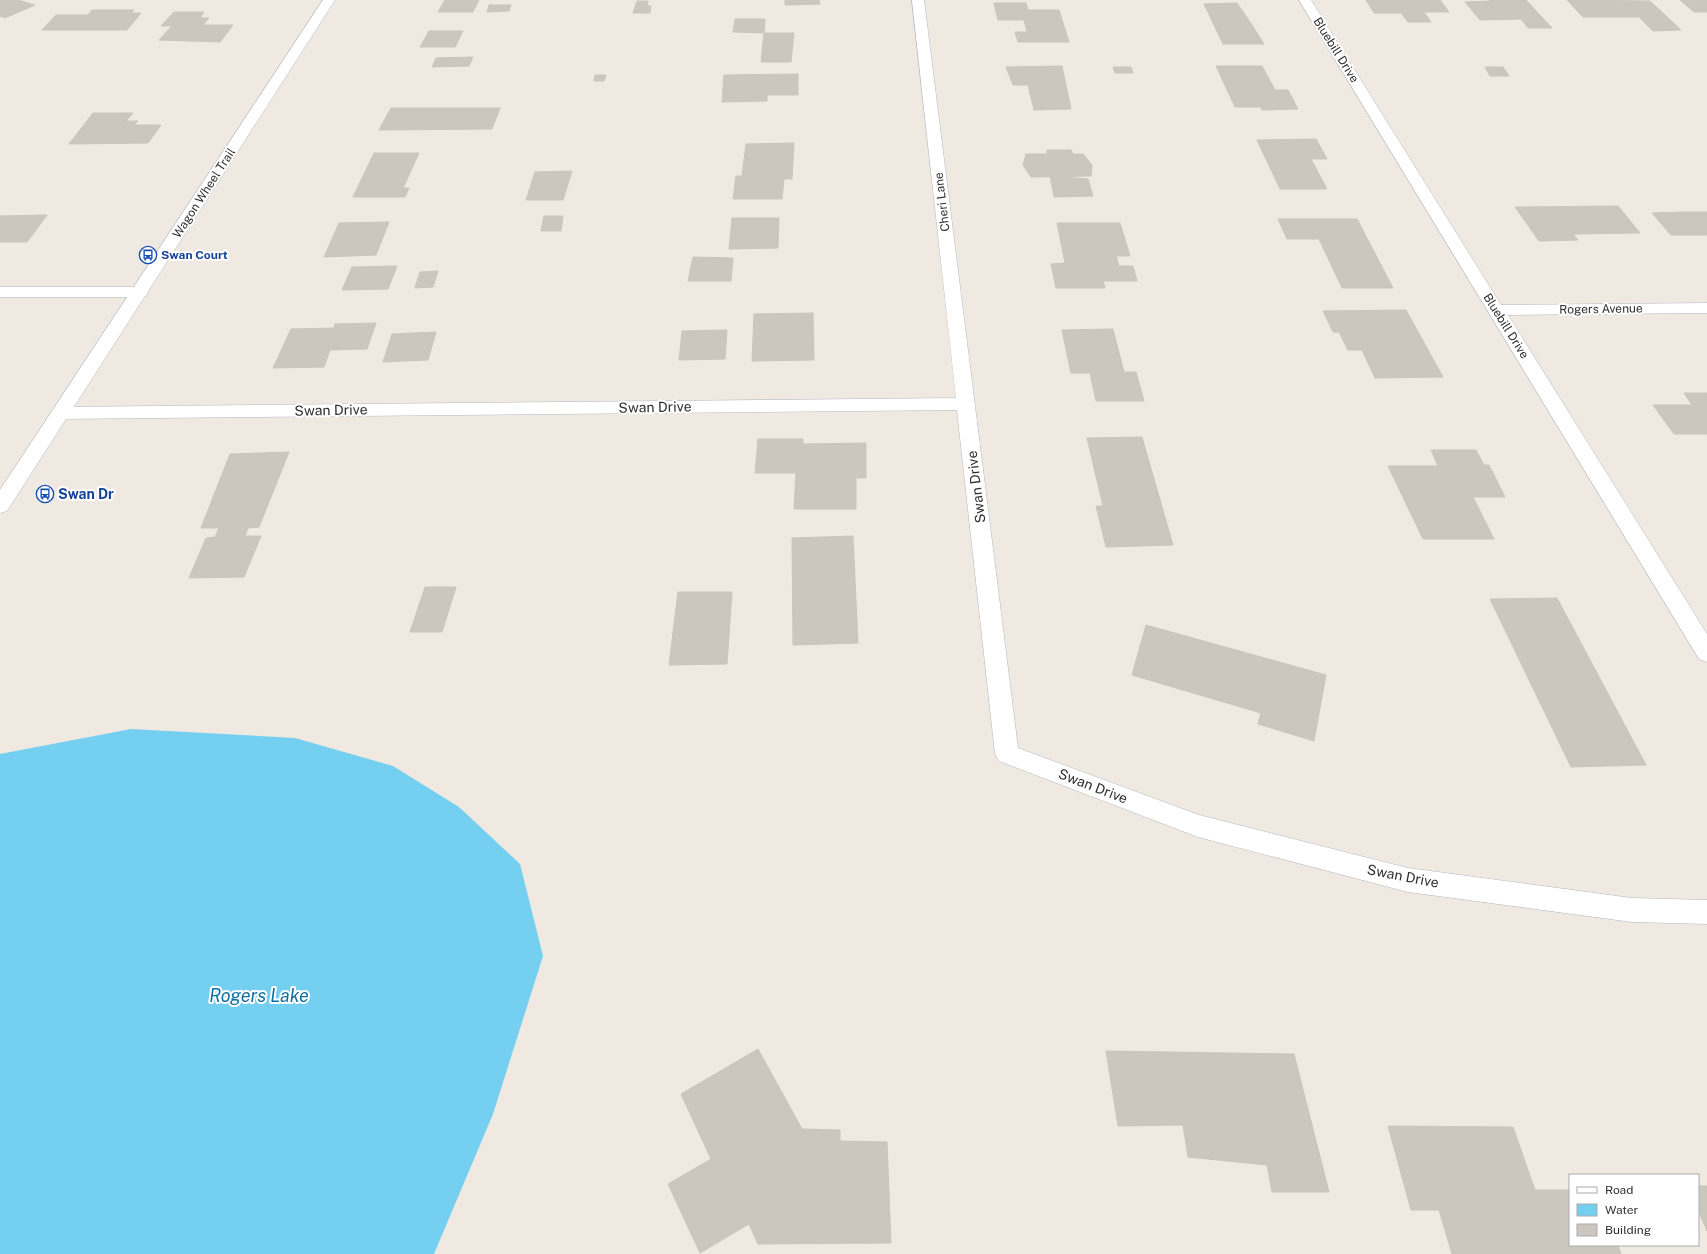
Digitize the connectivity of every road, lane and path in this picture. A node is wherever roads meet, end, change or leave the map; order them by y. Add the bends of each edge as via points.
1 (329, 0) edge
2 (918, 0) edge
3 (1304, 0) edge
4 (0, 292) edge
5 (140, 292) junction
6 (1707, 308) edge
7 (1496, 310) junction
8 (966, 404) junction
9 (60, 413) junction
10 (0, 506) edge
11 (1707, 653) edge
12 (1707, 912) edge

1 - 5 street, Wagon Wheel Trail
2 - 8 street, Cheri Lane
3 - 7 street, Bluebill Drive
4 - 5 street
5 - 9 street, Wagon Wheel Trail
6 - 7 street, Rogers Avenue
7 - 11 street, Bluebill Drive
8 - 9 street, Swan Drive
8 - 12 street, Swan Drive via 1007,754 1198,826 1408,880 1632,910
9 - 10 street, Wagon Wheel Trail

